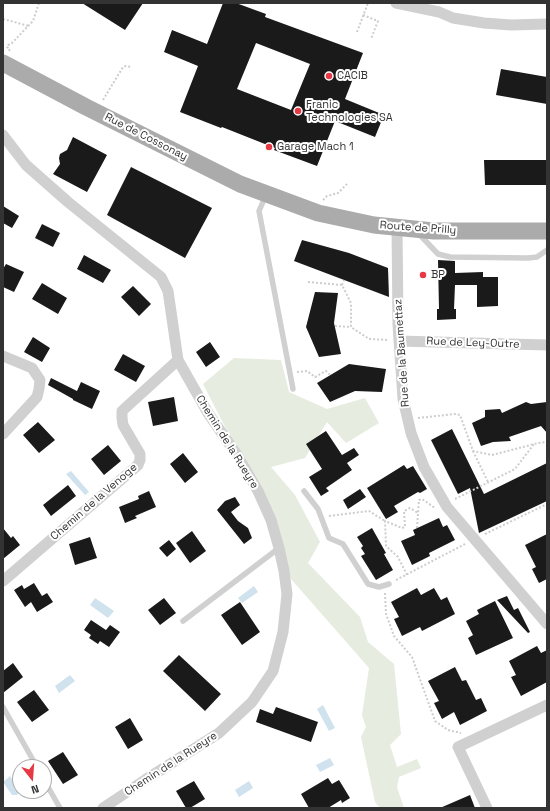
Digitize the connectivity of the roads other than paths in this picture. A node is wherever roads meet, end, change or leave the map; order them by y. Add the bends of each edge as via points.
1 (396, 3) edge
2 (547, 24) edge
3 (7, 56) edge
4 (3, 135) edge
5 (266, 195) junction
6 (292, 204) joint
7 (397, 227) junction
8 (415, 229) junction
9 (547, 230) edge
10 (547, 250) edge
11 (399, 341) junction
12 (547, 345) edge
13 (3, 356) edge
14 (178, 360) junction
15 (293, 389) dead end
16 (3, 434) edge
17 (304, 491) dead end
18 (279, 548) junction
19 (3, 581) edge
20 (389, 584) road end
21 (183, 621) dead end
22 (547, 624) edge
23 (547, 705) edge
24 (3, 707) edge
25 (32, 759) edge
26 (52, 794) edge
27 (60, 808) edge
28 (103, 808) edge
29 (487, 808) edge

1 - 2 street via 439,9 452,18 484,23 511,26
3 - 5 main road, Rue de Cossonay via 136,133
4 - 14 street, Chemin de la Rueyre via 26,165 161,277 168,291
5 - 6 main road, Rue de Cossonay
5 - 15 lane via 259,211
6 - 7 main road, Route de Prilly via 329,216
7 - 8 main road, Route de Prilly
7 - 11 street, Rue de la Baumettaz
8 - 9 main road, Route de Prilly
8 - 10 lane via 438,254 450,257 528,258 537,257
11 - 12 street, Rue de Ley-Outre
11 - 22 street, Rue de la Baumettaz via 407,420 424,467 445,504
13 - 16 street via 32,368 40,380 37,397
14 - 18 street, Chemin de la Rueyre via 208,413 258,491 271,520
14 - 19 street, Chemin de la Venoge via 122,411 123,425 140,454 138,465
17 - 20 lane via 318,509 329,538 343,544 368,584 378,587
18 - 21 lane
18 - 28 street, Chemin de la Rueyre via 287,594 283,632 273,671 252,702 219,733
23 - 29 street via 458,747
24 - 25 lane
26 - 27 lane

